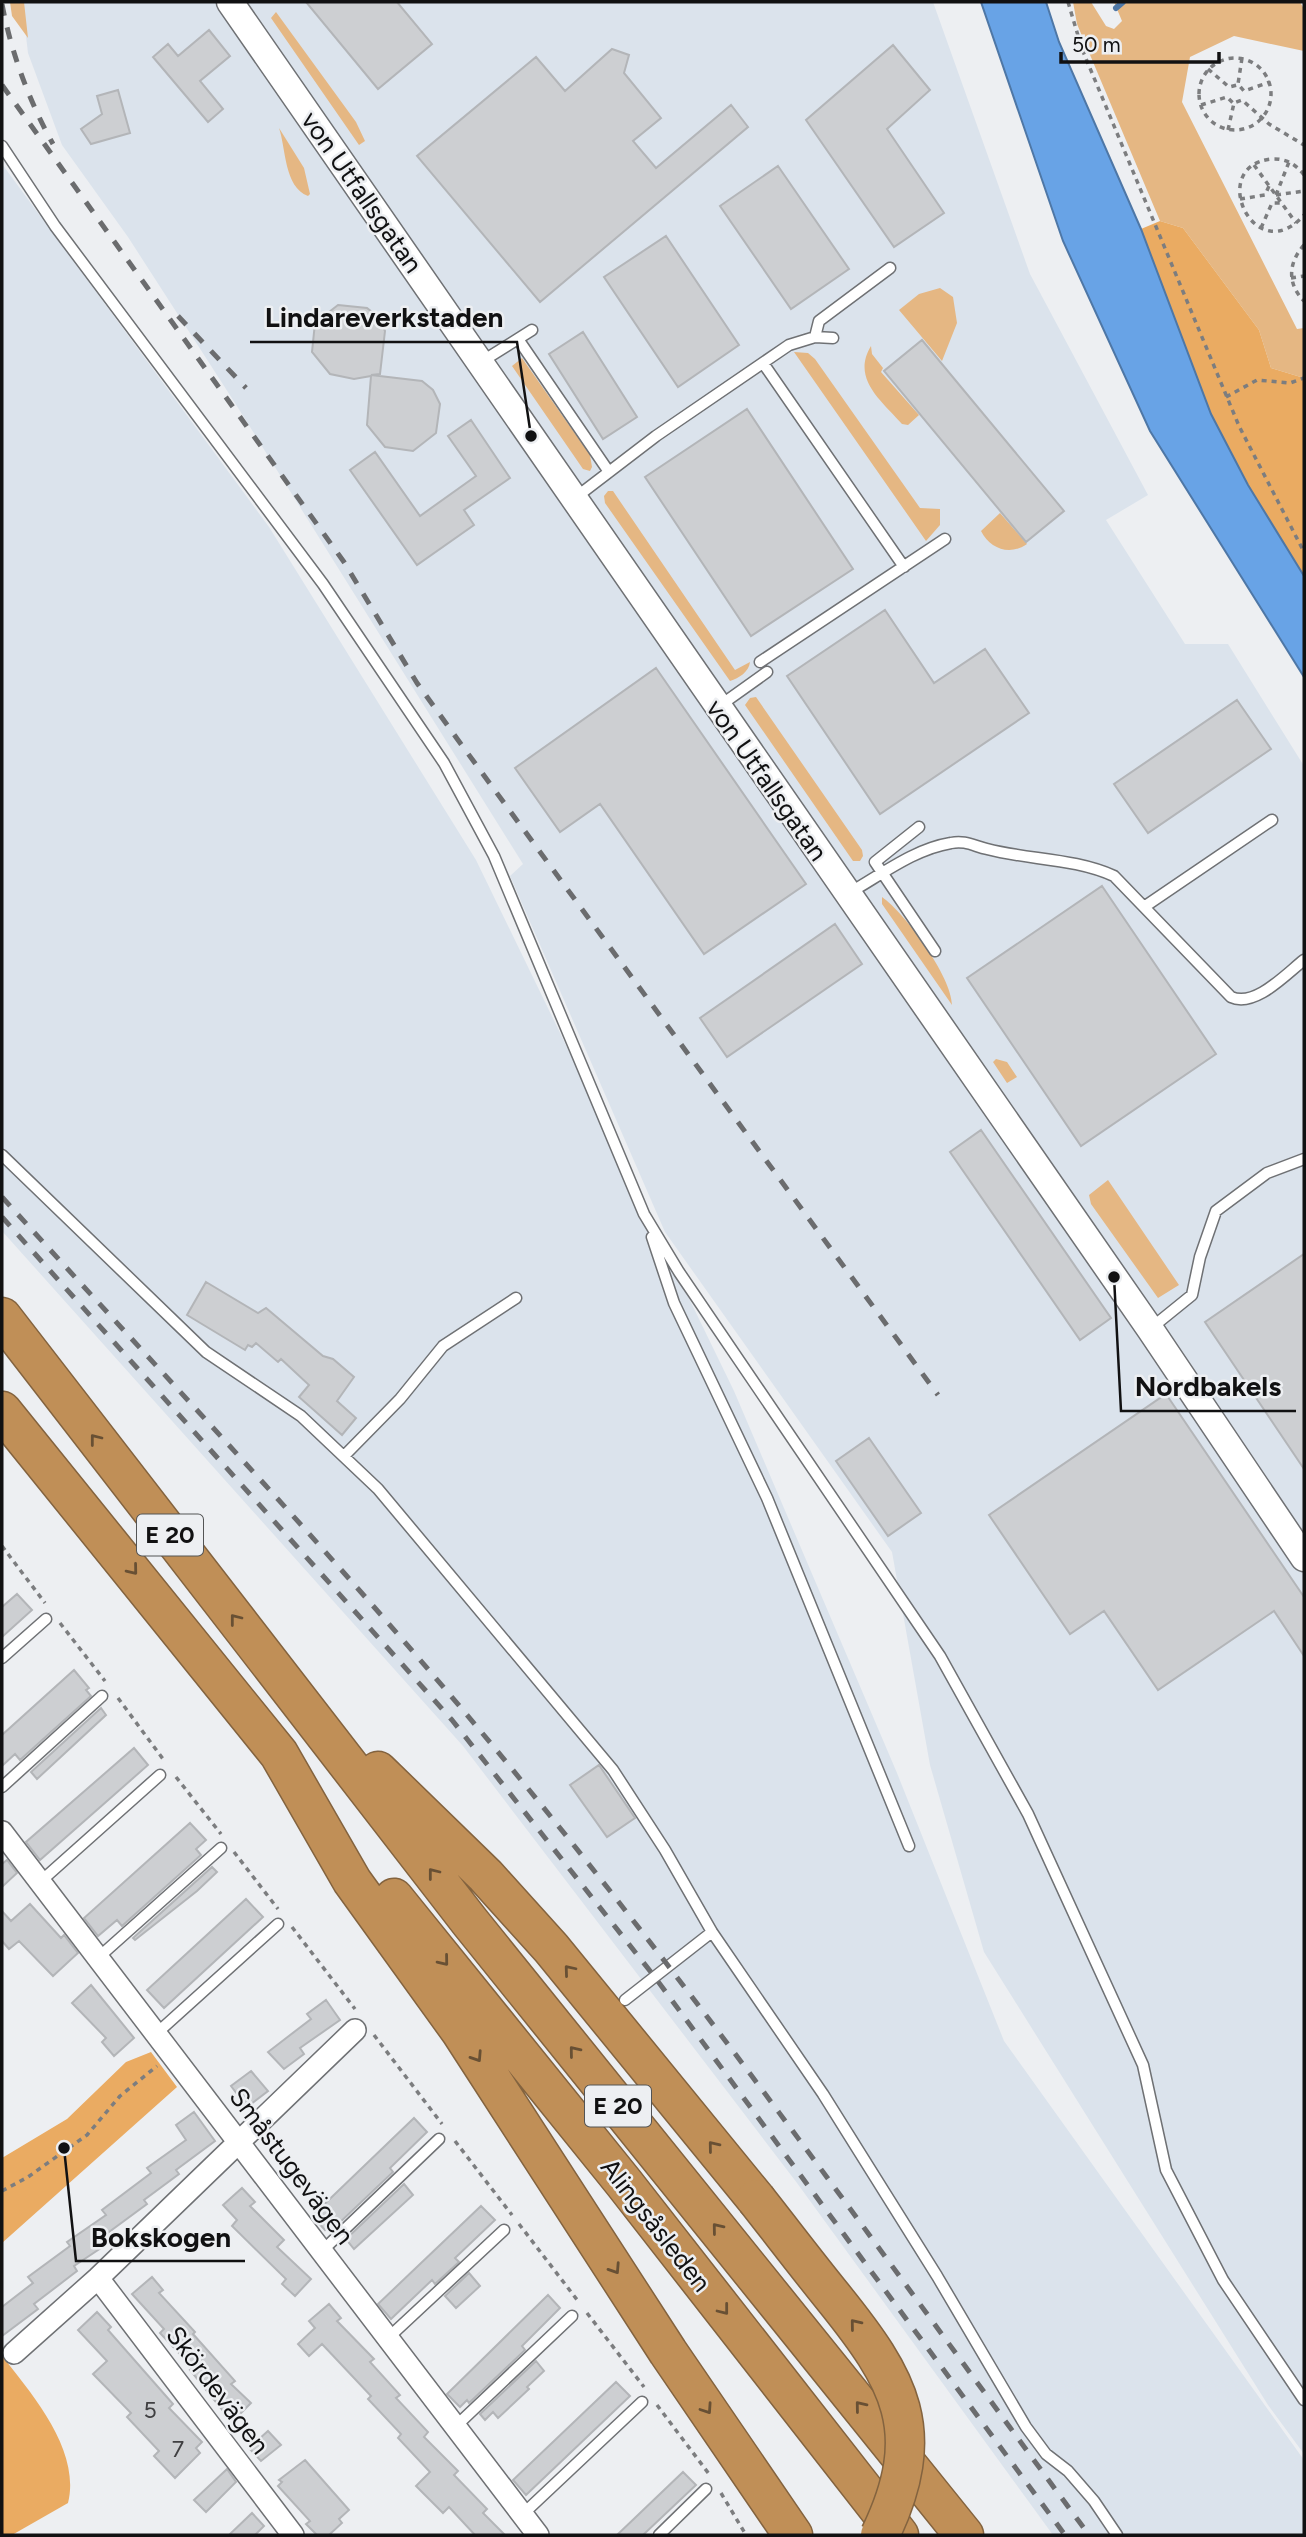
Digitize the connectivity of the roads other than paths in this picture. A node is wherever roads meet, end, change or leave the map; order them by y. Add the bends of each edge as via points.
1 (230, 2) edge
2 (2, 146) edge
3 (890, 268) dead end
4 (532, 330) dead end
5 (815, 337) junction
6 (833, 338) dead end
7 (518, 339) junction
8 (481, 362) junction
9 (764, 363) junction
10 (609, 472) junction
11 (574, 498) junction
12 (945, 539) dead end
13 (904, 567) junction
14 (760, 662) dead end
15 (767, 672) dead end
16 (718, 707) junction
17 (1272, 821) dead end
18 (919, 827) dead end
19 (881, 872) junction
20 (847, 894) junction
21 (1144, 907) junction
22 (935, 951) dead end
23 (1304, 960) edge
24 (2, 1155) edge
25 (1304, 1158) edge
26 (644, 1214) junction
27 (516, 1298) dead end
28 (2, 1317) edge
29 (2, 1329) edge
30 (1150, 1329) junction
31 (41, 1370) junction
32 (2, 1411) edge
33 (2, 1441) edge
34 (344, 1456) junction
35 (90, 1517) junction
36 (1304, 1558) edge
37 (49, 1617) road end
38 (2, 1658) edge
39 (277, 1672) junction
40 (102, 1696) dead end
41 (279, 1754) junction
42 (160, 1775) dead end
43 (2, 1787) edge
44 (2, 1832) edge
45 (909, 1846) dead end
46 (221, 1848) dead end
47 (40, 1882) junction
48 (278, 1924) dead end
49 (712, 1932) junction
50 (99, 1957) junction
51 (625, 2000) dead end
52 (361, 2024) road end
53 (157, 2033) junction
54 (439, 2139) dead end
55 (239, 2144) junction
56 (504, 2230) dead end
57 (322, 2251) junction
58 (98, 2278) junction
59 (572, 2316) dead end
60 (387, 2339) junction
61 (14, 2353) dead end
62 (1304, 2400) edge
63 (642, 2402) dead end
64 (455, 2427) junction
65 (706, 2489) dead end
66 (522, 2515) junction
67 (898, 2524) edge
68 (293, 2535) edge
69 (538, 2535) edge
70 (659, 2535) edge
71 (793, 2535) edge
72 (880, 2535) edge
73 (964, 2535) edge
74 (1117, 2535) edge

1 - 8 street, von Utfallsgatan
2 - 26 lane via 55,226 323,584 444,763 494,856
3 - 5 lane via 819,321
4 - 7 lane
5 - 6 lane
5 - 9 lane via 789,345
7 - 8 lane
7 - 10 lane
8 - 11 street, von Utfallsgatan
9 - 10 lane
9 - 13 lane
10 - 11 lane
11 - 16 street, von Utfallsgatan
12 - 13 lane
13 - 14 lane
15 - 16 lane
16 - 20 street, von Utfallsgatan
17 - 21 lane
18 - 19 lane via 875,862
19 - 20 lane
19 - 21 lane via 937,846 965,842 1094,867 1114,876
19 - 22 lane
20 - 30 street, von Utfallsgatan
21 - 23 lane via 1237,1000 1256,996
24 - 34 lane via 206,1352 301,1416
25 - 30 lane via 1267,1173 1216,1211 1192,1295
26 - 45 lane via 674,1303 767,1498
26 - 62 lane via 940,1656 995,1753 1028,1814 1143,2065 1166,2170 1223,2280
27 - 34 lane via 443,1346
28 - 31 highway
29 - 31 highway, E 20
30 - 36 street, von Utfallsgatan
39 -> 31 highway, E 20
32 - 35 highway, E 20
33 - 35 highway
34 - 49 lane via 378,1489 613,1770
35 -> 41 highway, E 20
37 - 38 lane
67 -> 39 highway, bridge via 904,2436 900,2399 876,2351 559,1958 486,1876
73 -> 39 highway, E 20 via 470,1922
40 - 43 lane
41 -> 67 highway, Alingsåsleden / E 20
41 -> 71 highway via 352,1881 461,2032 668,2352
42 - 47 lane
44 - 47 street, Småstugevägen
46 - 50 lane
47 - 50 street, Småstugevägen
48 - 53 lane
49 - 51 lane
49 - 74 lane via 823,2094 1026,2427 1046,2454 1094,2501
50 - 53 street, Småstugevägen
52 - 55 street
53 - 55 street, Småstugevägen
54 - 57 lane
55 - 57 street, Småstugevägen
55 - 58 street
56 - 60 lane
57 - 60 street, Småstugevägen
58 - 61 street
58 - 68 street, Skördevägen
59 - 64 lane
60 - 64 street, Småstugevägen
63 - 66 lane
64 - 66 street, Småstugevägen
65 - 70 lane
66 - 69 street, Småstugevägen
67 - 72 highway, bridge

